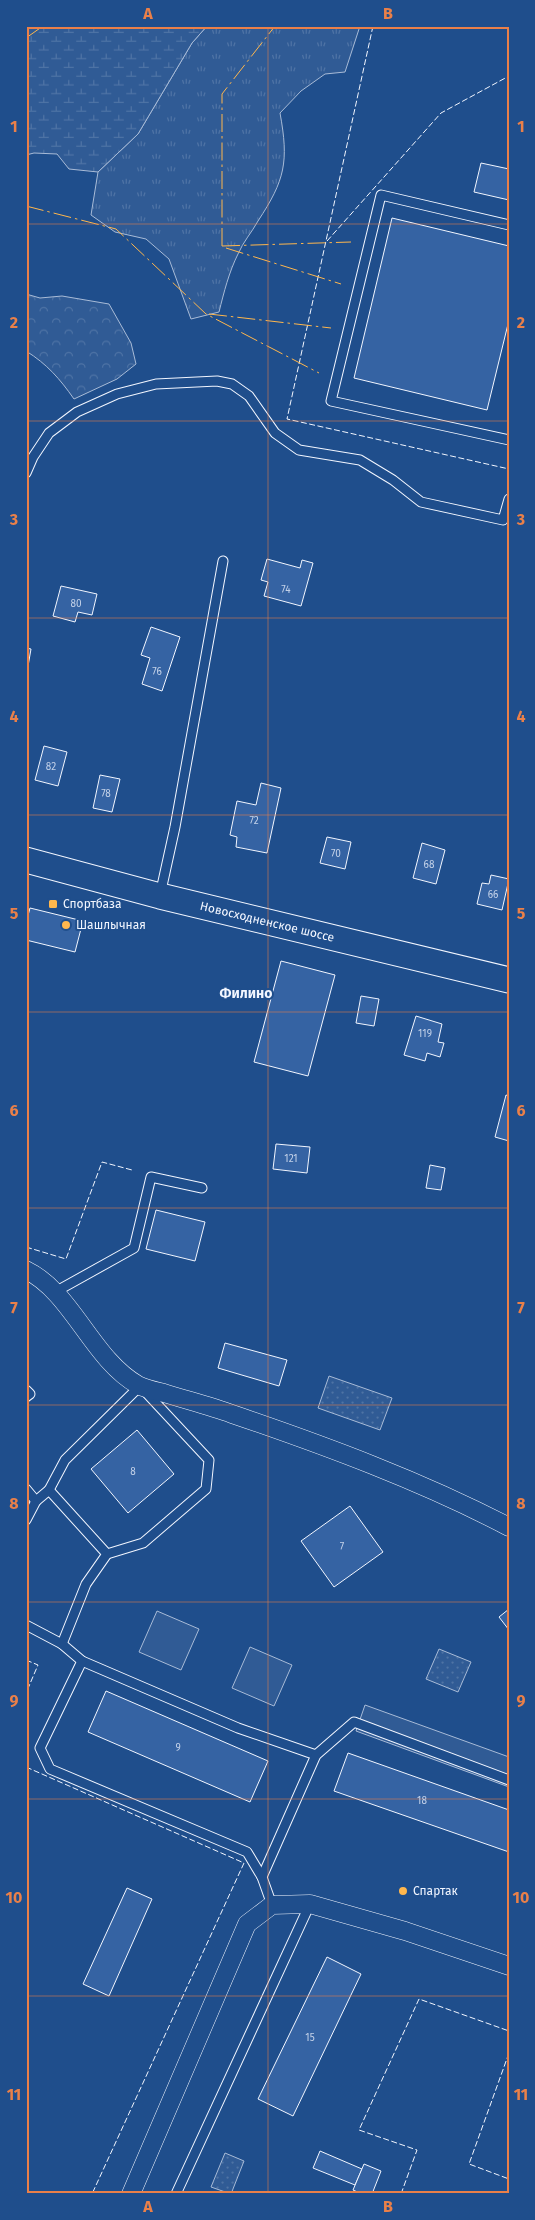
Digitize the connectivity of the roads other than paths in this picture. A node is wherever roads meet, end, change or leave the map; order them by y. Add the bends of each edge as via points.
1 (509, 225) edge
2 (509, 440) edge
3 (26, 473) edge
4 (509, 498) edge
5 (223, 561) dead end
6 (26, 860) edge
7 (160, 896) junction
8 (509, 980) edge
9 (202, 1188) dead end
10 (26, 1270) edge
11 (55, 1292) junction
12 (140, 1386) junction
13 (26, 1390) edge
14 (26, 1396) edge
15 (26, 1489) edge
16 (49, 1490) junction
17 (36, 1501) junction
18 (26, 1520) edge
19 (509, 1527) edge
20 (107, 1554) junction
21 (26, 1625) edge
22 (62, 1644) junction
23 (82, 1661) junction
24 (316, 1755) junction
25 (509, 1780) edge
26 (262, 1877) junction
27 (310, 1904) junction
28 (272, 1906) junction
29 (509, 1966) edge
30 (131, 2194) edge
31 (176, 2194) edge

1 - 2 lane via 381,195 331,401
3 - 4 lane via 49,433 77,412 117,394 156,384 217,381 232,384 249,396 274,433 300,450 360,460 421,502 503,520
5 - 7 lane
6 - 7 main road, Новосходненское шоссе
7 - 8 main road, Новосходненское шоссе
9 - 11 lane via 150,1178 134,1248
10 - 11 street
11 - 12 street via 122,1374
12 - 16 lane via 65,1460
12 - 19 street via 231,1414 380,1468
12 - 20 lane via 209,1460 206,1489 143,1543
13 - 14 lane via 30,1394
15 - 17 lane
16 - 17 lane
16 - 20 lane
17 - 18 lane
20 - 22 lane via 86,1584
21 - 22 lane
22 - 23 lane
23 - 24 lane via 238,1728
23 - 26 lane via 40,1748 50,1769 247,1852
24 - 25 lane via 354,1722
24 - 26 lane
26 - 28 lane
27 - 28 street
27 - 29 street
27 - 31 lane
28 - 30 street via 247,1924

